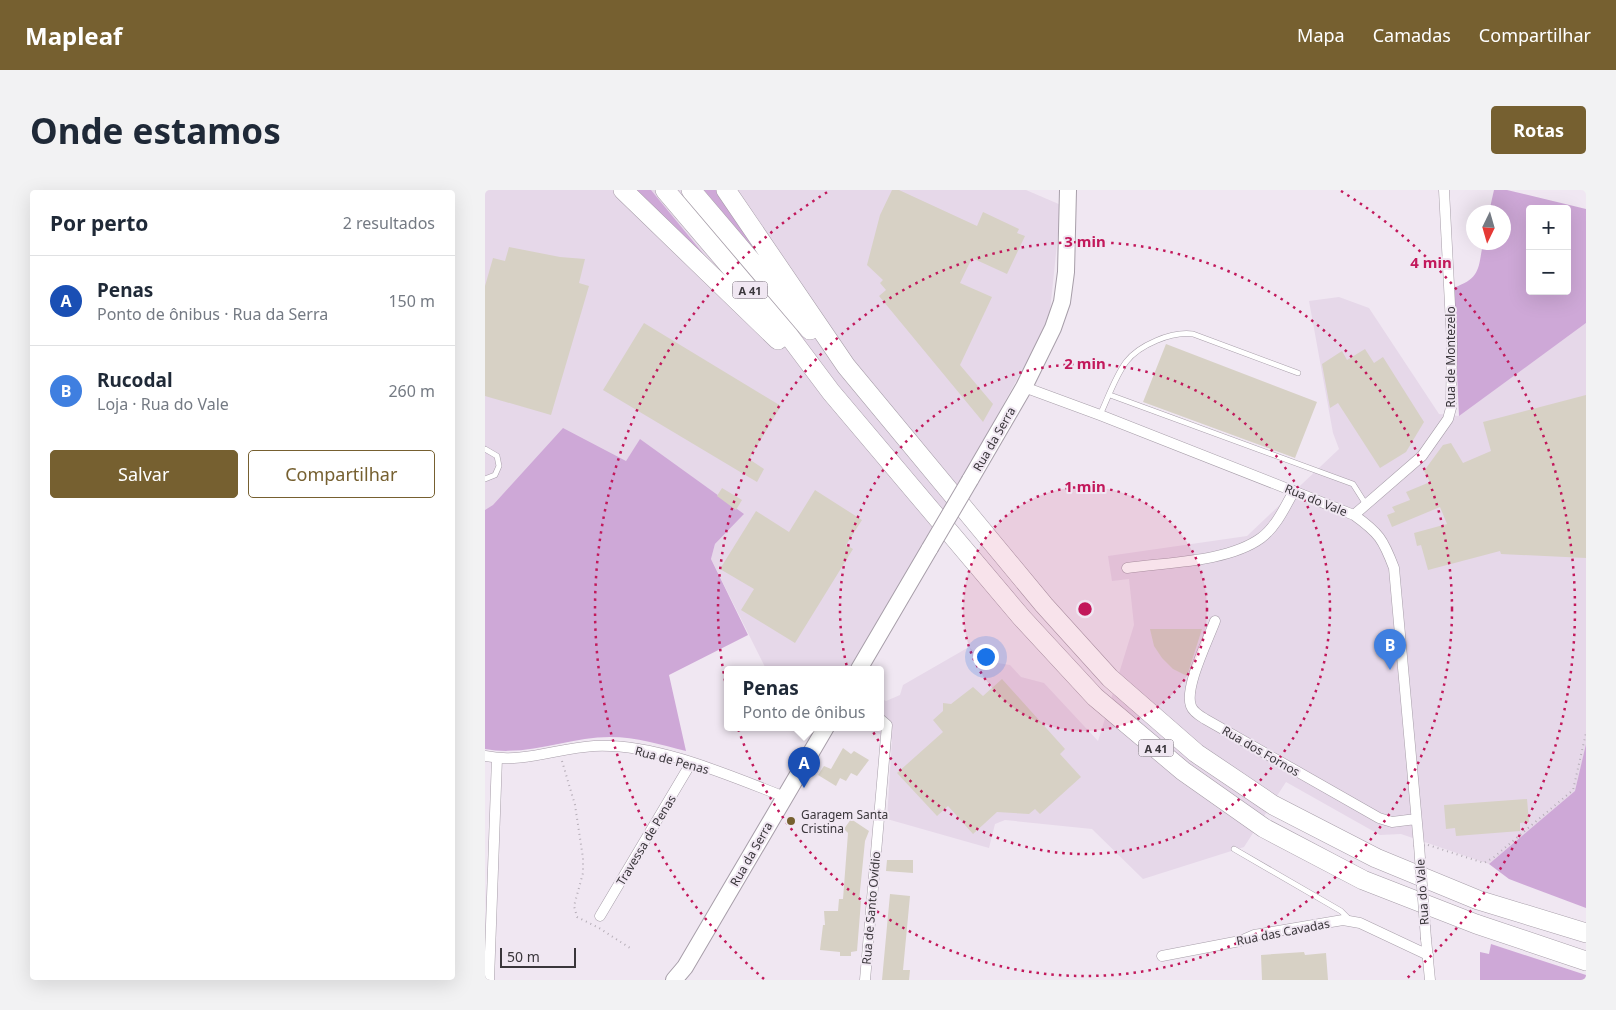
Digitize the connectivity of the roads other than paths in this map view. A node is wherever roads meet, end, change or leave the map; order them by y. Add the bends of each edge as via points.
1 (623, 190) edge
2 (665, 190) edge
3 (691, 190) edge
4 (726, 190) edge
5 (1068, 190) edge
6 (1444, 190) edge
7 (846, 366) junction
8 (1298, 372) dead end
9 (1024, 387) junction
10 (831, 392) junction
11 (1109, 395) junction
12 (1100, 415) junction
13 (485, 449) edge
14 (485, 481) edge
15 (1295, 491) junction
16 (1365, 503) junction
17 (1354, 515) junction
18 (1127, 568) dead end
19 (1215, 620) dead end
20 (861, 666) edge
21 (884, 722) edge
22 (824, 731) edge
23 (485, 756) edge
24 (497, 758) junction
25 (691, 763) junction
26 (785, 797) junction
27 (1417, 819) junction
28 (1234, 849) dead end
29 (600, 916) dead end
30 (1351, 921) junction
31 (1586, 933) edge
32 (1428, 955) junction
33 (1162, 956) dead end
34 (1586, 961) edge
35 (489, 980) edge
36 (674, 980) edge
37 (865, 980) edge
38 (1430, 980) edge

1 - 10 highway
2 - 10 highway, A 41 via 789,336
3 - 7 highway, A 41 via 805,326
4 - 7 highway
5 - 9 main road, Rua da Serra via 1062,302
6 - 16 street, Rua de Montezelo via 1452,343 1450,414 1422,456
7 - 31 highway, A 41 via 1090,656 1110,678 1196,752 1273,805 1376,858 1478,900
8 - 11 lane via 1193,334 1175,333 1131,356
9 - 12 street, Rua do Vale
9 - 20 main road, Rua da Serra, bridge
10 - 34 highway, A 41 via 1022,618 1089,690 1183,771 1264,828 1363,880 1476,924
11 - 12 lane
11 - 16 lane via 1353,484
12 - 15 street, Rua do Vale
13 - 14 lane via 494,453 499,461 498,471
15 - 17 street, Rua do Vale
15 - 18 street via 1281,515 1262,537 1240,549 1224,555
16 - 17 street, Rua de Montezelo
17 - 27 street, Rua do Vale via 1377,532 1394,568
19 - 27 street, Rua dos Fornos via 1192,681 1191,709 1379,818 1392,822
21 - 37 street, Rua de Santo Ovídio via 887,725
22 - 26 main road, Rua da Serra
23 - 24 street, Rua de Penas
24 - 25 street, Rua de Penas via 512,759 594,746 656,753
24 - 35 street
25 - 26 street, Rua de Penas
25 - 29 street, Travessa de Penas
26 - 36 main road, Rua da Serra via 685,967
27 - 32 street, Rua do Vale, bridge
28 - 30 lane via 1341,911
30 - 32 street, Rua das Cavadas
30 - 33 street, Rua das Cavadas via 1296,927
32 - 38 street, Rua do Vale

